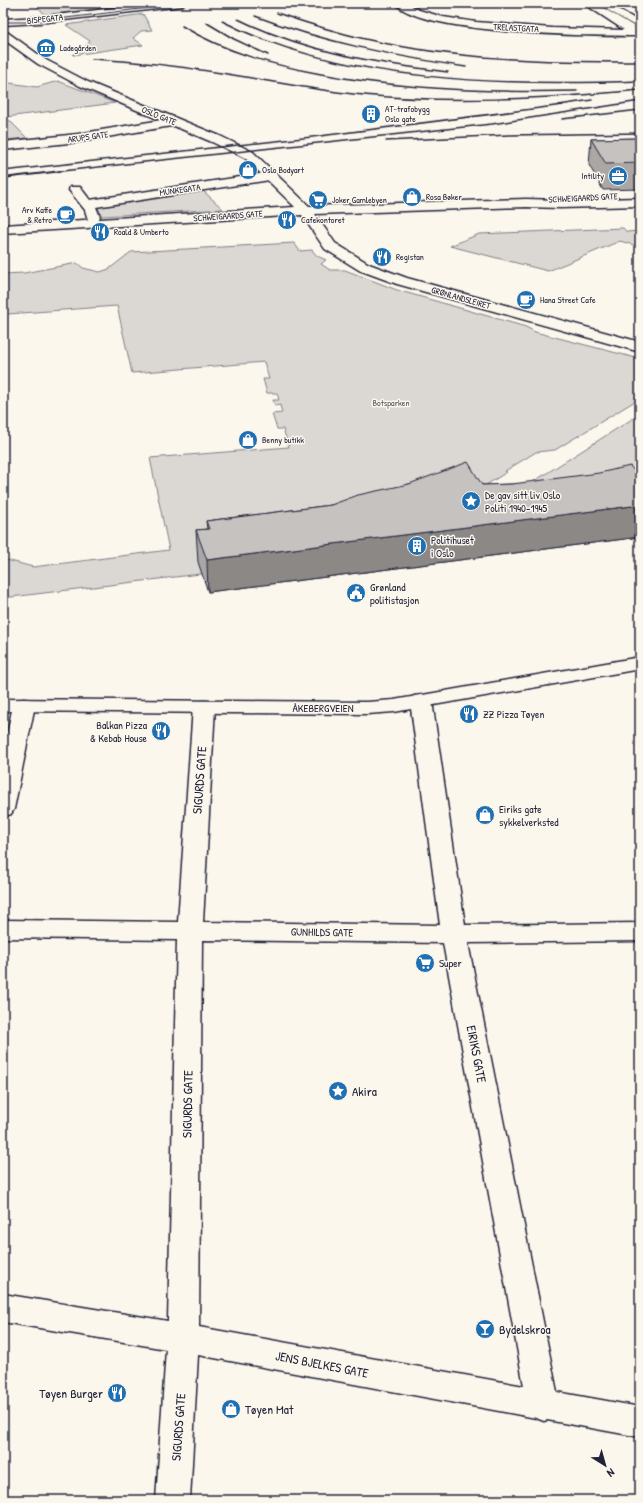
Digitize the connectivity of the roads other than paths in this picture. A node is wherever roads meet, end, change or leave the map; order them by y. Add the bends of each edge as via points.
1 (182, 3) edge
2 (400, 3) edge
3 (588, 3) edge
4 (601, 3) edge
5 (3, 22) edge
6 (639, 31) edge
7 (3, 34) edge
8 (173, 122) junction
9 (3, 146) edge
10 (272, 176) junction
11 (75, 190) dead end
12 (640, 197) edge
13 (640, 202) edge
14 (526, 203) junction
15 (88, 204) junction
16 (306, 211) junction
17 (94, 224) junction
18 (3, 230) edge
19 (640, 347) edge
20 (640, 663) edge
21 (421, 701) junction
22 (13, 705) edge
23 (204, 707) junction
24 (3, 809) edge
25 (3, 929) edge
26 (190, 930) junction
27 (640, 932) edge
28 (454, 934) junction
29 (3, 1308) edge
30 (183, 1338) junction
31 (544, 1406) junction
32 (640, 1422) edge
33 (173, 1500) edge

1 - 5 main road, BISPEGATA
2 - 6 main road, TRELASTGATA via 404,8 421,15 478,25 522,29
3 - 6 main road
4 - 6 main road
7 - 8 main road, OSLO GATE via 63,74
8 - 9 main road, ARUPS GATE via 78,138
8 - 10 main road, OSLO GATE via 246,153
10 - 15 main road, MUNKEGATA
10 - 16 main road, OSLO GATE
11 - 15 main road
12 - 14 main road, SCHWEIGAARDS GATE via 586,196
13 - 14 main road, SCHWEIGAARDS GATE
14 - 16 main road, SCHWEIGAARDS GATE
15 - 17 main road via 93,213
16 - 17 main road, SCHWEIGAARDS GATE
16 - 19 main road, GRØNLANDSLEIRET via 330,246 376,272 425,288
17 - 18 main road, SCHWEIGAARDS GATE
20 - 21 main road, ÅKEBERGVEIEN
21 - 23 main road, ÅKEBERGVEIEN via 368,708
21 - 28 main road, EIRIKS GATE
22 - 23 main road, ÅKEBERGVEIEN
22 - 24 main road
23 - 26 main road, SIGURDS GATE
25 - 26 main road, GUNHILDS GATE
26 - 28 main road, GUNHILDS GATE
26 - 30 main road, SIGURDS GATE
27 - 28 main road, GUNHILDS GATE
28 - 31 main road, EIRIKS GATE
29 - 30 main road, JENS BJELKES GATE
30 - 31 main road, JENS BJELKES GATE
30 - 33 main road, SIGURDS GATE
31 - 32 main road, JENS BJELKES GATE

